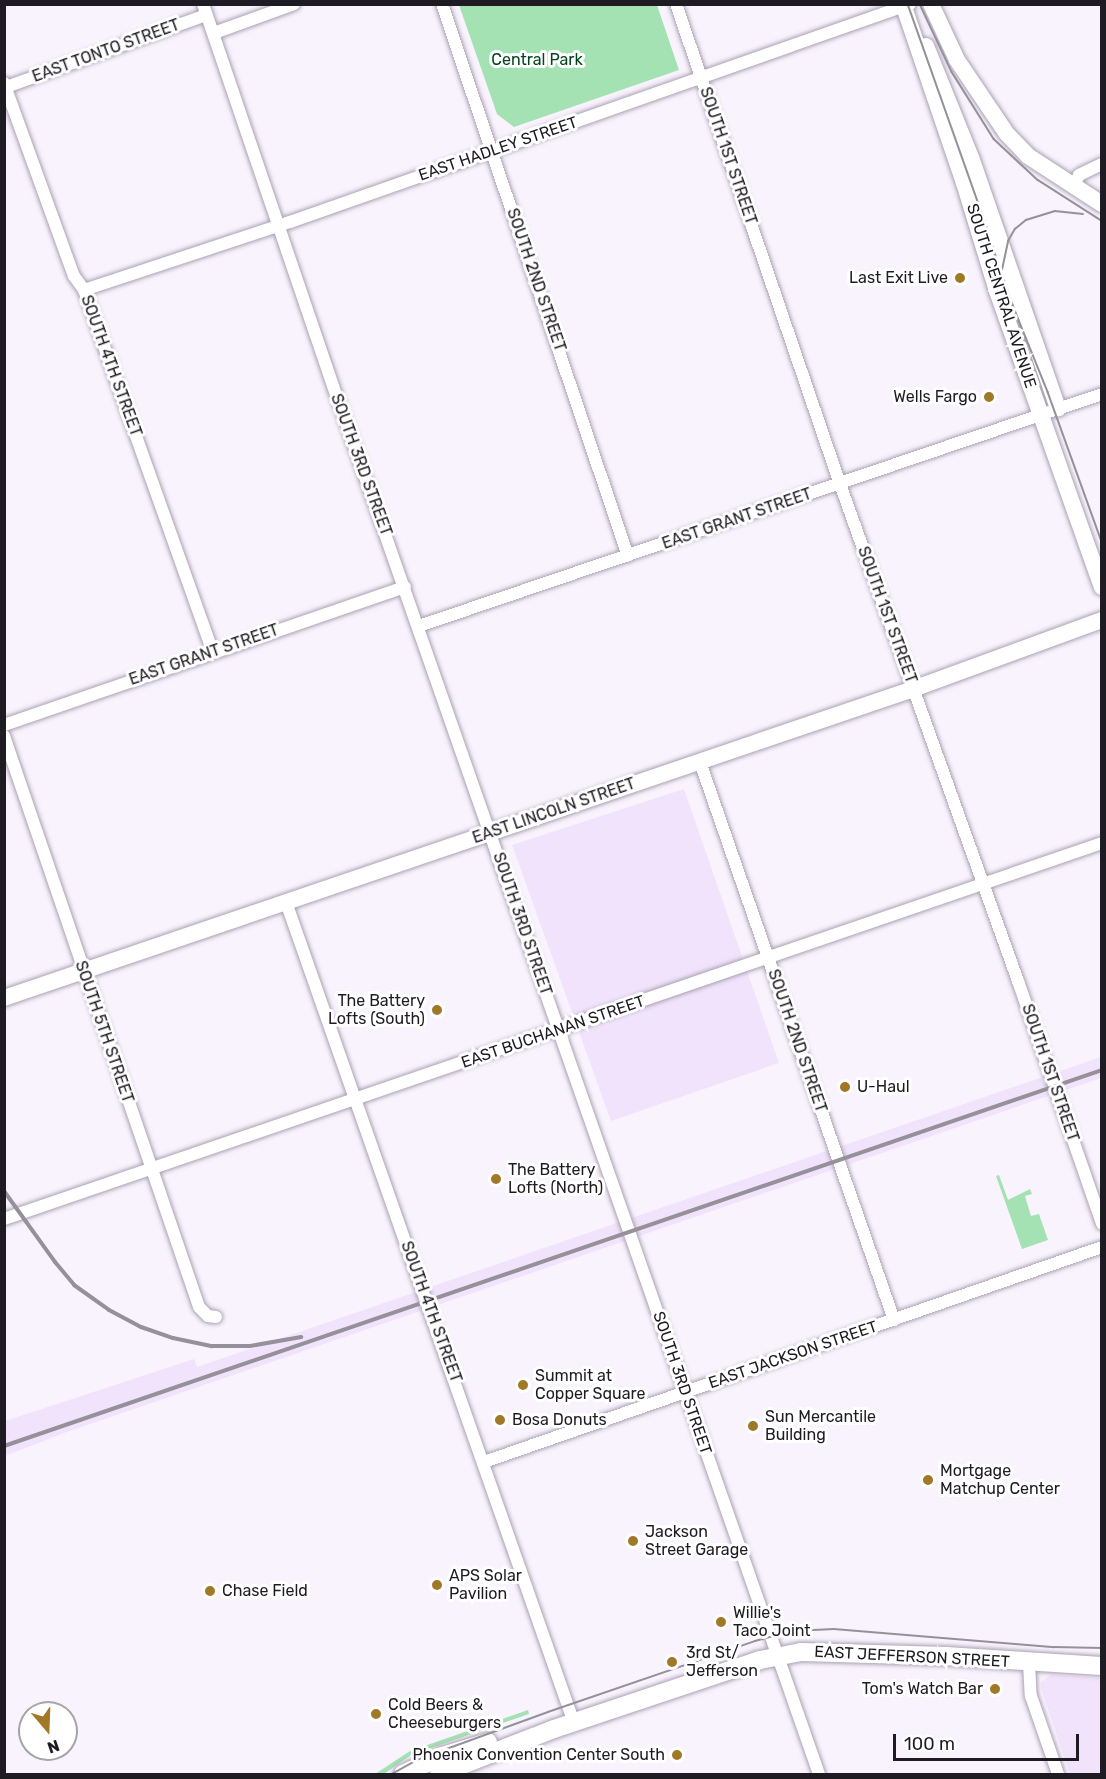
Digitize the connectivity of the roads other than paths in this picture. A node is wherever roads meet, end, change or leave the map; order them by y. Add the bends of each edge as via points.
1 (294, 4) edge
2 (442, 4) edge
3 (676, 4) edge
4 (931, 4) edge
5 (905, 5) edge
6 (205, 10) edge
7 (214, 33) junction
8 (701, 78) junction
9 (5, 85) edge
10 (492, 151) junction
11 (1101, 164) edge
12 (1073, 187) junction
13 (1101, 204) edge
14 (279, 226) junction
15 (84, 290) junction
16 (1101, 394) edge
17 (1051, 411) junction
18 (840, 484) junction
19 (628, 556) junction
20 (405, 587) junction
21 (1101, 587) edge
22 (1101, 620) edge
23 (419, 626) junction
24 (213, 652) junction
25 (913, 688) junction
26 (4, 725) edge
27 (4, 736) edge
28 (700, 762) junction
29 (490, 832) junction
30 (1101, 843) edge
31 (983, 884) junction
32 (286, 902) junction
33 (767, 958) junction
34 (84, 973) junction
35 (4, 998) edge
36 (558, 1030) junction
37 (355, 1100) junction
38 (150, 1167) junction
39 (4, 1219) edge
40 (1101, 1224) edge
41 (1101, 1247) edge
42 (216, 1317) dead end
43 (894, 1320) junction
44 (684, 1391) junction
45 (484, 1462) junction
46 (779, 1656) junction
47 (1029, 1663) junction
48 (1101, 1666) edge
49 (574, 1723) junction
50 (554, 1729) junction
51 (403, 1774) edge
52 (438, 1774) edge
53 (819, 1774) edge
54 (1058, 1774) edge

1 - 7 street
2 - 10 street, SOUTH 2ND STREET
3 - 8 street, SOUTH 1ST STREET
4 - 12 main road via 957,60 1007,134 1028,156
5 - 8 street, EAST HADLEY STREET
5 - 17 main road, SOUTH CENTRAL AVENUE via 997,291
6 - 7 street, SOUTH 3RD STREET
6 - 9 street, EAST TONTO STREET
7 - 14 street, SOUTH 3RD STREET
8 - 10 street, EAST HADLEY STREET
8 - 18 street, SOUTH 1ST STREET
9 - 15 street, SOUTH 4TH STREET via 74,276
10 - 14 street, EAST HADLEY STREET
10 - 19 street, SOUTH 2ND STREET
11 - 12 street via 1079,175
12 - 13 main road
14 - 15 street, EAST HADLEY STREET
14 - 20 street, SOUTH 3RD STREET
15 - 24 street, SOUTH 4TH STREET
16 - 17 street, EAST GRANT STREET
17 - 18 street, EAST GRANT STREET
17 - 21 main road, SOUTH CENTRAL AVENUE
18 - 19 street, EAST GRANT STREET
18 - 25 street, SOUTH 1ST STREET
19 - 23 street, EAST GRANT STREET
20 - 23 street, SOUTH 3RD STREET
20 - 24 street, EAST GRANT STREET
22 - 25 main road, EAST LINCOLN STREET
23 - 29 street, SOUTH 3RD STREET
24 - 26 street, EAST GRANT STREET
25 - 28 main road, EAST LINCOLN STREET
25 - 31 street, SOUTH 1ST STREET
27 - 34 street, SOUTH 5TH STREET
28 - 29 main road, EAST LINCOLN STREET
28 - 33 street, SOUTH 2ND STREET
29 - 32 main road, EAST LINCOLN STREET
29 - 36 street, SOUTH 3RD STREET
30 - 31 street, EAST BUCHANAN STREET
31 - 33 street, EAST BUCHANAN STREET
31 - 40 street, SOUTH 1ST STREET
32 - 34 main road, EAST LINCOLN STREET
32 - 37 street, SOUTH 4TH STREET
33 - 36 street, EAST BUCHANAN STREET
33 - 43 street, SOUTH 2ND STREET
34 - 35 main road, EAST LINCOLN STREET
34 - 38 street, SOUTH 5TH STREET
36 - 37 street, EAST BUCHANAN STREET
36 - 44 street, SOUTH 3RD STREET
37 - 38 street, EAST BUCHANAN STREET
37 - 45 street, SOUTH 4TH STREET
38 - 39 street, EAST BUCHANAN STREET
38 - 42 street, SOUTH 5TH STREET via 199,1307 208,1317
41 - 43 street, EAST JACKSON STREET
43 - 44 street, EAST JACKSON STREET
44 - 45 street, EAST JACKSON STREET
44 - 46 street, SOUTH 3RD STREET
45 - 49 street, SOUTH 4TH STREET
46 - 47 main road, EAST JEFFERSON STREET via 827,1652
46 - 49 main road, EAST JEFFERSON STREET
46 - 53 street, SOUTH 3RD STREET
47 - 48 main road, EAST JEFFERSON STREET
47 - 54 street via 1031,1696
49 - 50 main road, EAST JEFFERSON STREET
50 - 51 main road, EAST JEFFERSON STREET via 505,1737 442,1756
50 - 52 main road, EAST JEFFERSON STREET

